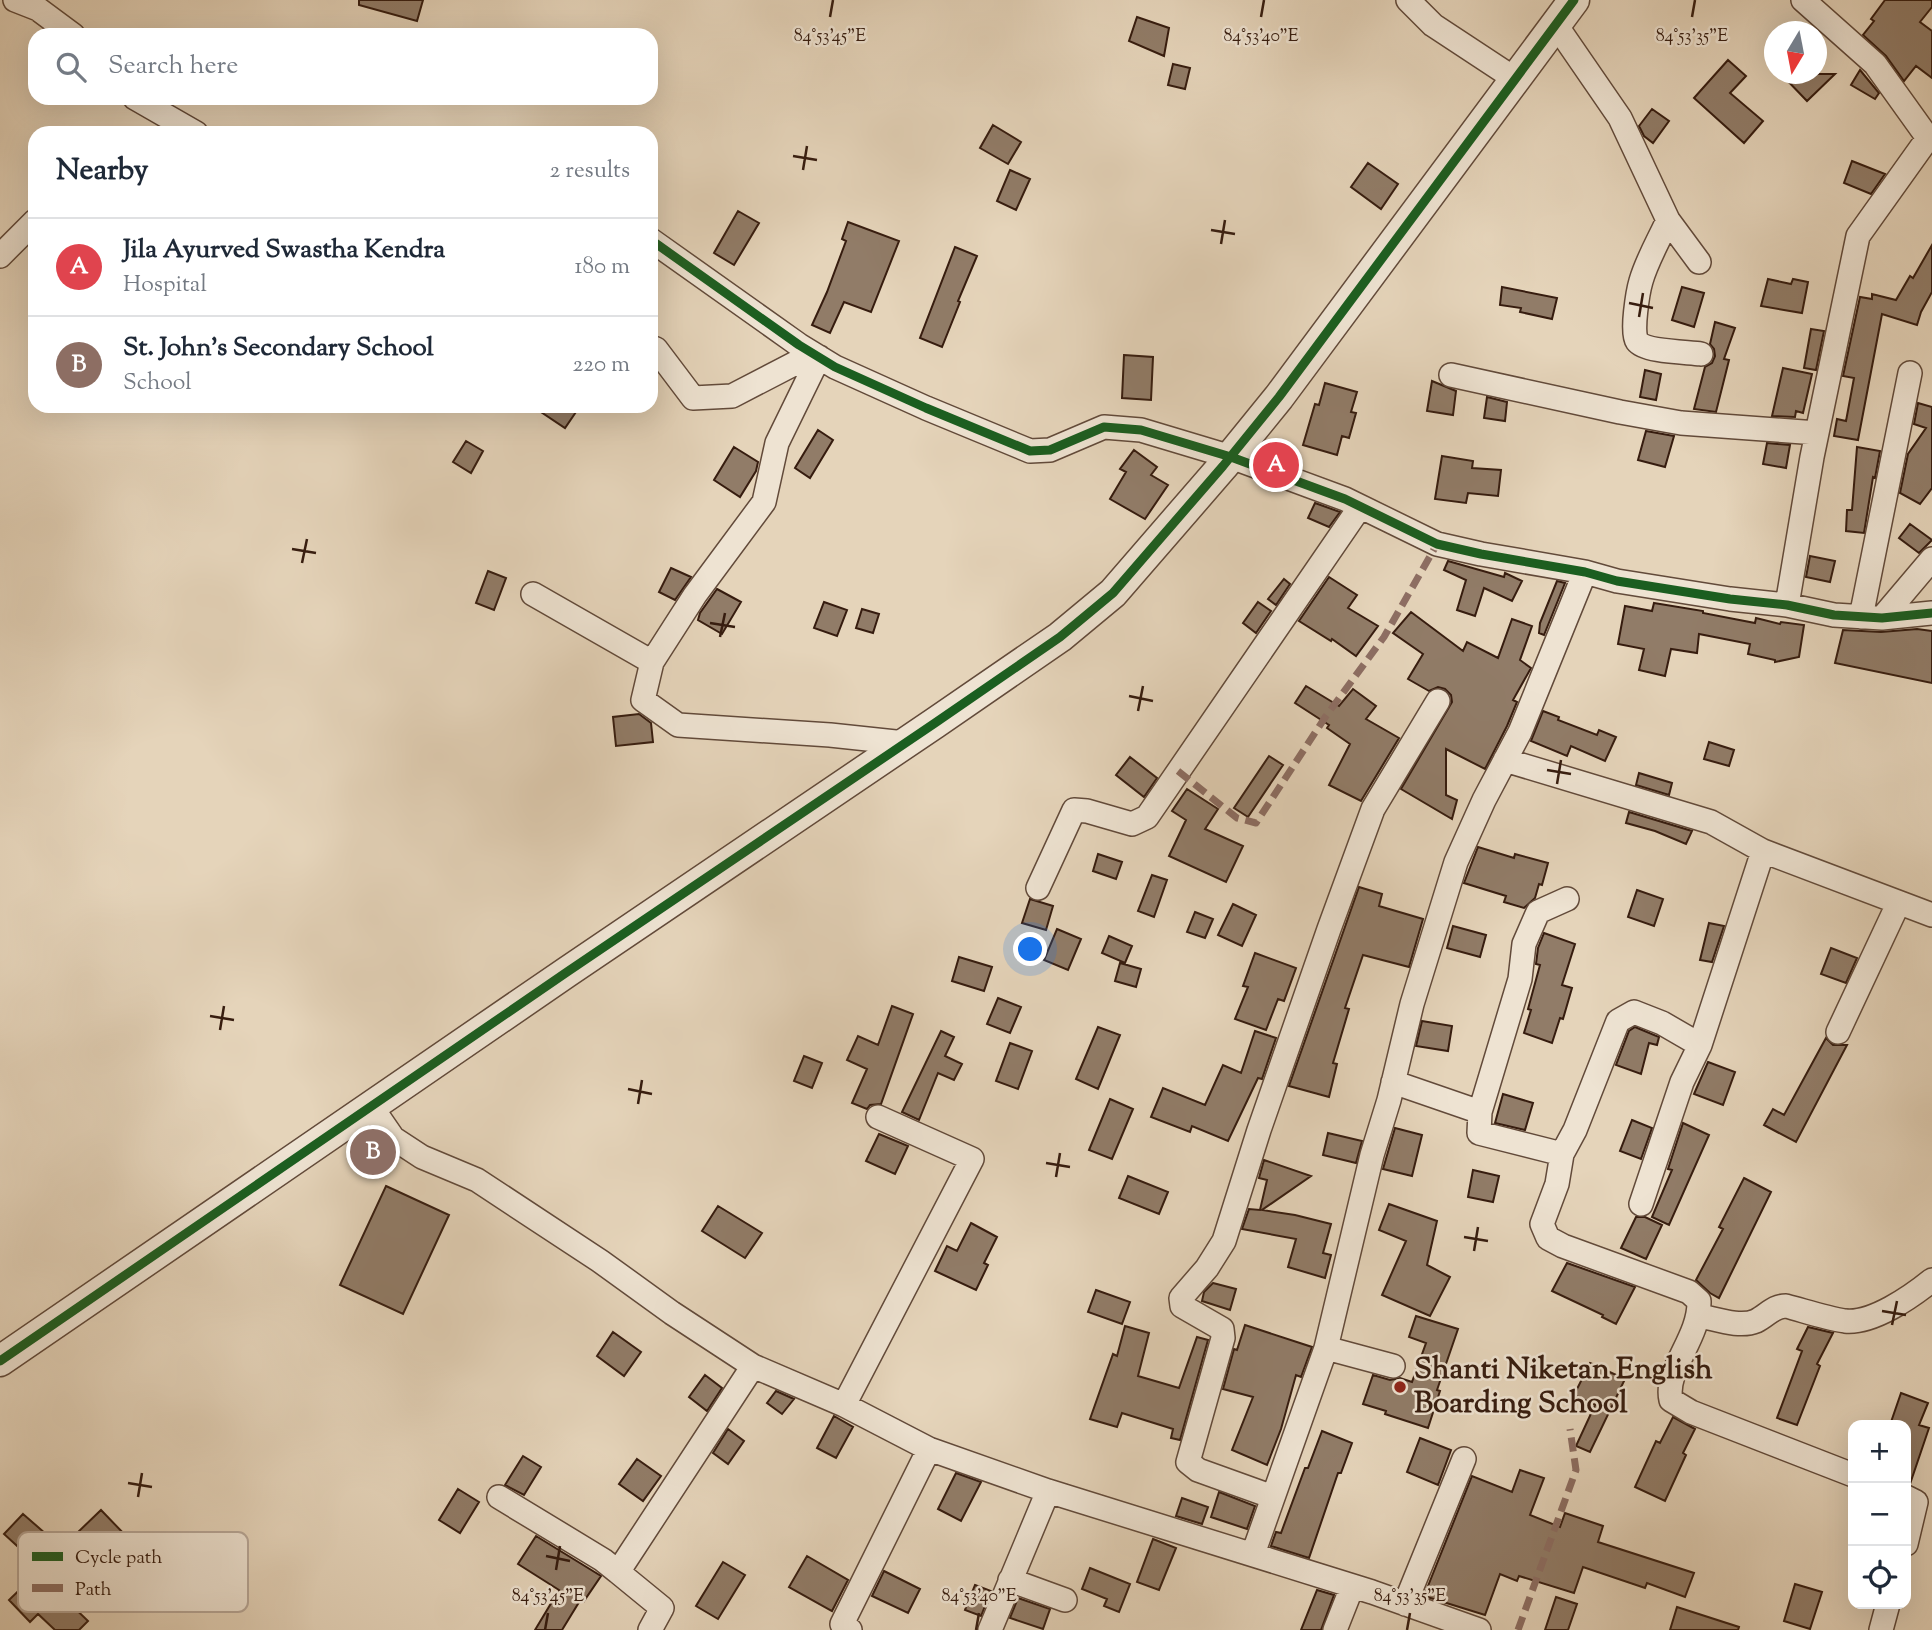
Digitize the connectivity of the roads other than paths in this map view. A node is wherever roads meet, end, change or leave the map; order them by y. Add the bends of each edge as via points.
1 (15, 0) edge
2 (1408, 0) edge
3 (1574, 0) edge
4 (1803, 0) edge
5 (1556, 25) junction
6 (64, 28) edge
7 (1515, 79) junction
8 (147, 105) edge
9 (184, 126) edge
10 (1930, 137) edge
11 (1668, 220) junction
12 (28, 228) edge
13 (658, 245) edge
14 (0, 256) edge
15 (1699, 262) dead end
16 (658, 352) edge
17 (1702, 354) dead end
18 (816, 355) junction
19 (1910, 373) dead end
20 (1451, 375) dead end
21 (1817, 433) junction
22 (1231, 457) junction
23 (1360, 506) junction
24 (1932, 559) edge
25 (1585, 572) junction
26 (533, 594) dead end
27 (1787, 605) junction
28 (1932, 613) edge
29 (1871, 617) junction
30 (652, 662) junction
31 (1438, 701) dead end
32 (905, 743) junction
33 (1505, 760) junction
34 (1763, 851) junction
35 (1038, 888) dead end
36 (1567, 899) dead end
37 (1898, 904) junction
38 (1932, 915) edge
39 (1838, 1032) dead end
40 (1700, 1045) junction
41 (1393, 1082) junction
42 (371, 1106) junction
43 (1480, 1112) junction
44 (878, 1117) dead end
45 (1562, 1154) junction
46 (1641, 1204) dead end
47 (1932, 1280) edge
48 (1700, 1316) junction
49 (1326, 1348) junction
50 (0, 1361) edge
51 (753, 1366) junction
52 (1393, 1366) dead end
53 (844, 1405) junction
54 (929, 1449) junction
55 (1464, 1459) dead end
56 (1848, 1473) edge
57 (1048, 1491) junction
58 (499, 1497) dead end
59 (1273, 1497) junction
60 (1911, 1500) edge
61 (1911, 1523) edge
62 (1253, 1554) junction
63 (618, 1572) junction
64 (1010, 1580) junction
65 (1352, 1587) junction
66 (1065, 1600) dead end
67 (1405, 1604) junction
68 (1887, 1609) edge
69 (650, 1630) edge
70 (850, 1630) edge
71 (990, 1630) edge
72 (1335, 1630) edge
73 (1479, 1630) edge
74 (1881, 1630) edge

1 - 6 street via 38,9
2 - 7 street via 1433,25
3 - 5 street
4 - 10 street via 1875,64
5 - 7 street
5 - 11 street via 1620,118
7 - 22 street
8 - 9 street
10 - 21 street via 1858,236
11 - 15 street
11 - 17 street via 1641,281 1634,330 1644,345
12 - 14 street
13 - 18 street
16 - 18 street via 693,398 732,396
18 - 22 street via 1030,451 1049,450 1104,428 1140,430
18 - 30 street via 777,443 764,502
19 - 29 street
20 - 21 street via 1681,423
21 - 27 street
22 - 23 street
22 - 32 street via 1113,593 1060,636
23 - 25 street via 1437,544
23 - 35 street via 1147,817 1132,824 1074,810
24 - 29 street
25 - 27 street via 1617,581
25 - 33 street
26 - 30 street
27 - 29 street
28 - 29 street
30 - 32 street via 643,700 678,725
31 - 59 street via 1373,809 1224,1241 1181,1298 1182,1306 1222,1329 1223,1338 1188,1462 1198,1470
32 - 42 street
33 - 34 street via 1711,822
33 - 41 street via 1456,862
34 - 37 street
34 - 40 street
36 - 43 street via 1538,912 1524,944 1520,979
37 - 38 street
37 - 39 street
40 - 45 street via 1634,1012 1618,1021
40 - 46 street via 1682,1082
41 - 43 street
41 - 49 street via 1371,1155
42 - 50 street
42 - 51 street via 393,1138 422,1157 477,1180
43 - 45 street via 1479,1133
44 - 53 street via 972,1159
45 - 48 street via 1542,1224 1548,1238 1689,1292 1699,1301
47 - 48 street via 1912,1296 1863,1320 1846,1321 1786,1306 1748,1323
48 - 56 street via 1668,1387 1671,1400
49 - 52 street
49 - 59 street
51 - 53 street
51 - 63 street
53 - 54 street
54 - 57 street
54 - 70 street via 842,1624
55 - 67 street
57 - 62 street
57 - 64 street
58 - 63 street
59 - 62 street
60 - 61 street via 1916,1502
62 - 65 street
63 - 69 street via 662,1608
64 - 66 street
64 - 71 street
65 - 67 street
65 - 72 street
67 - 73 street
68 - 74 street

